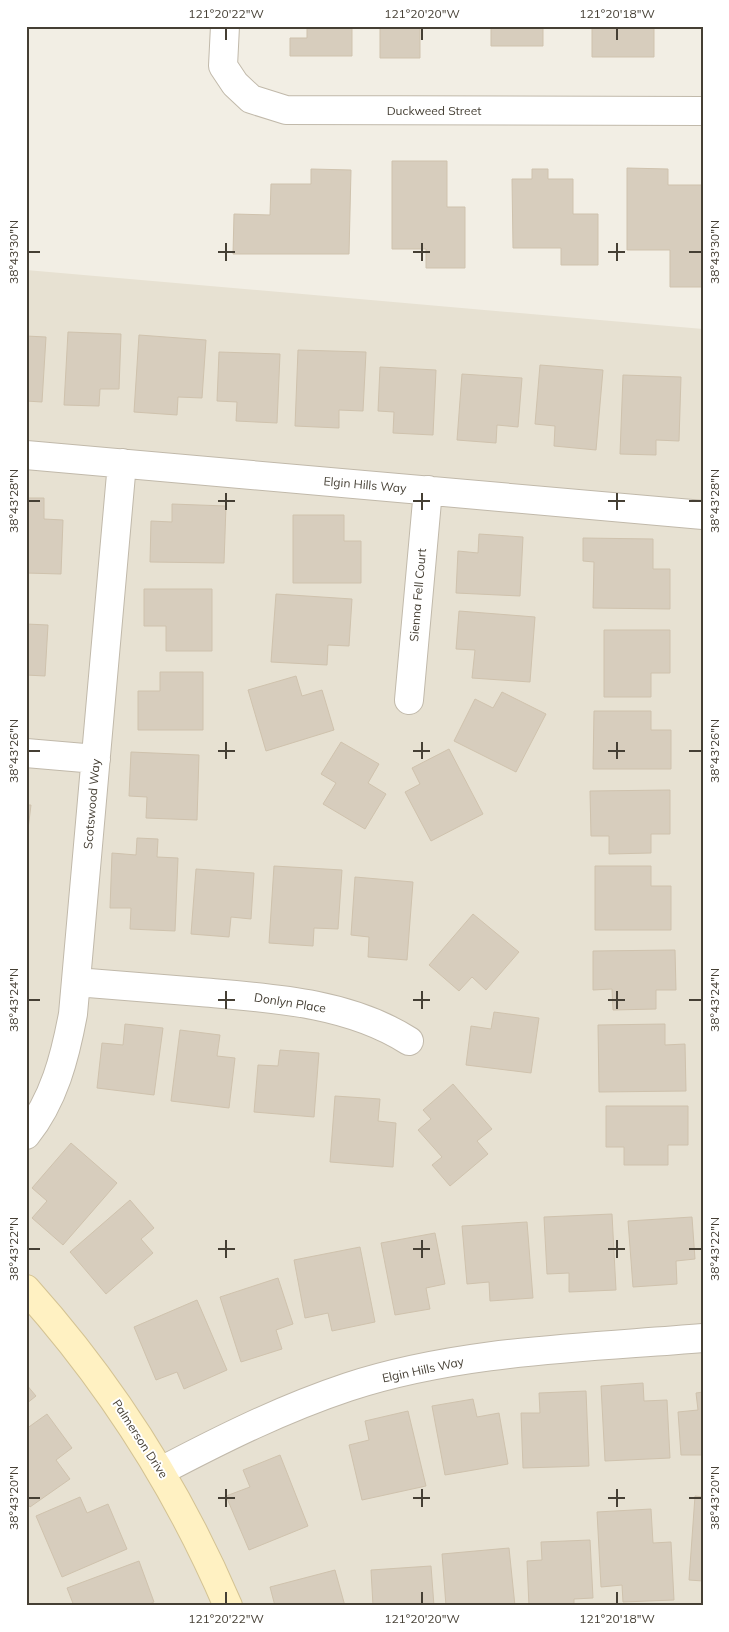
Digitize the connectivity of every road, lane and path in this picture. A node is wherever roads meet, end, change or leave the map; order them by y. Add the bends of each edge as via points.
1 (225, 26) edge
2 (703, 111) edge
3 (26, 455) edge
4 (122, 464) junction
5 (428, 490) junction
6 (703, 515) edge
7 (409, 700) dead end
8 (26, 753) edge
9 (96, 760) junction
10 (76, 982) junction
11 (409, 1041) dead end
12 (26, 1135) edge
13 (26, 1289) edge
14 (703, 1338) edge
15 (162, 1471) junction
16 (228, 1606) edge

1 - 2 street, Duckweed Street via 223,66 235,84 251,99 286,110
3 - 4 street, Elgin Hills Way
4 - 5 street, Elgin Hills Way
4 - 9 street, Scotswood Way
5 - 6 street, Elgin Hills Way
5 - 7 street, Sienna Fell Court
8 - 9 street
9 - 10 street, Scotswood Way
10 - 11 street, Donlyn Place via 250,996 324,1008 366,1020
10 - 12 street, Scotswood Way via 66,1054 55,1086
13 - 15 street, Palmerson Drive via 63,1330 119,1405
14 - 15 street, Elgin Hills Way via 485,1357 402,1373 349,1387 283,1411
15 - 16 street, Palmerson Drive via 205,1551

